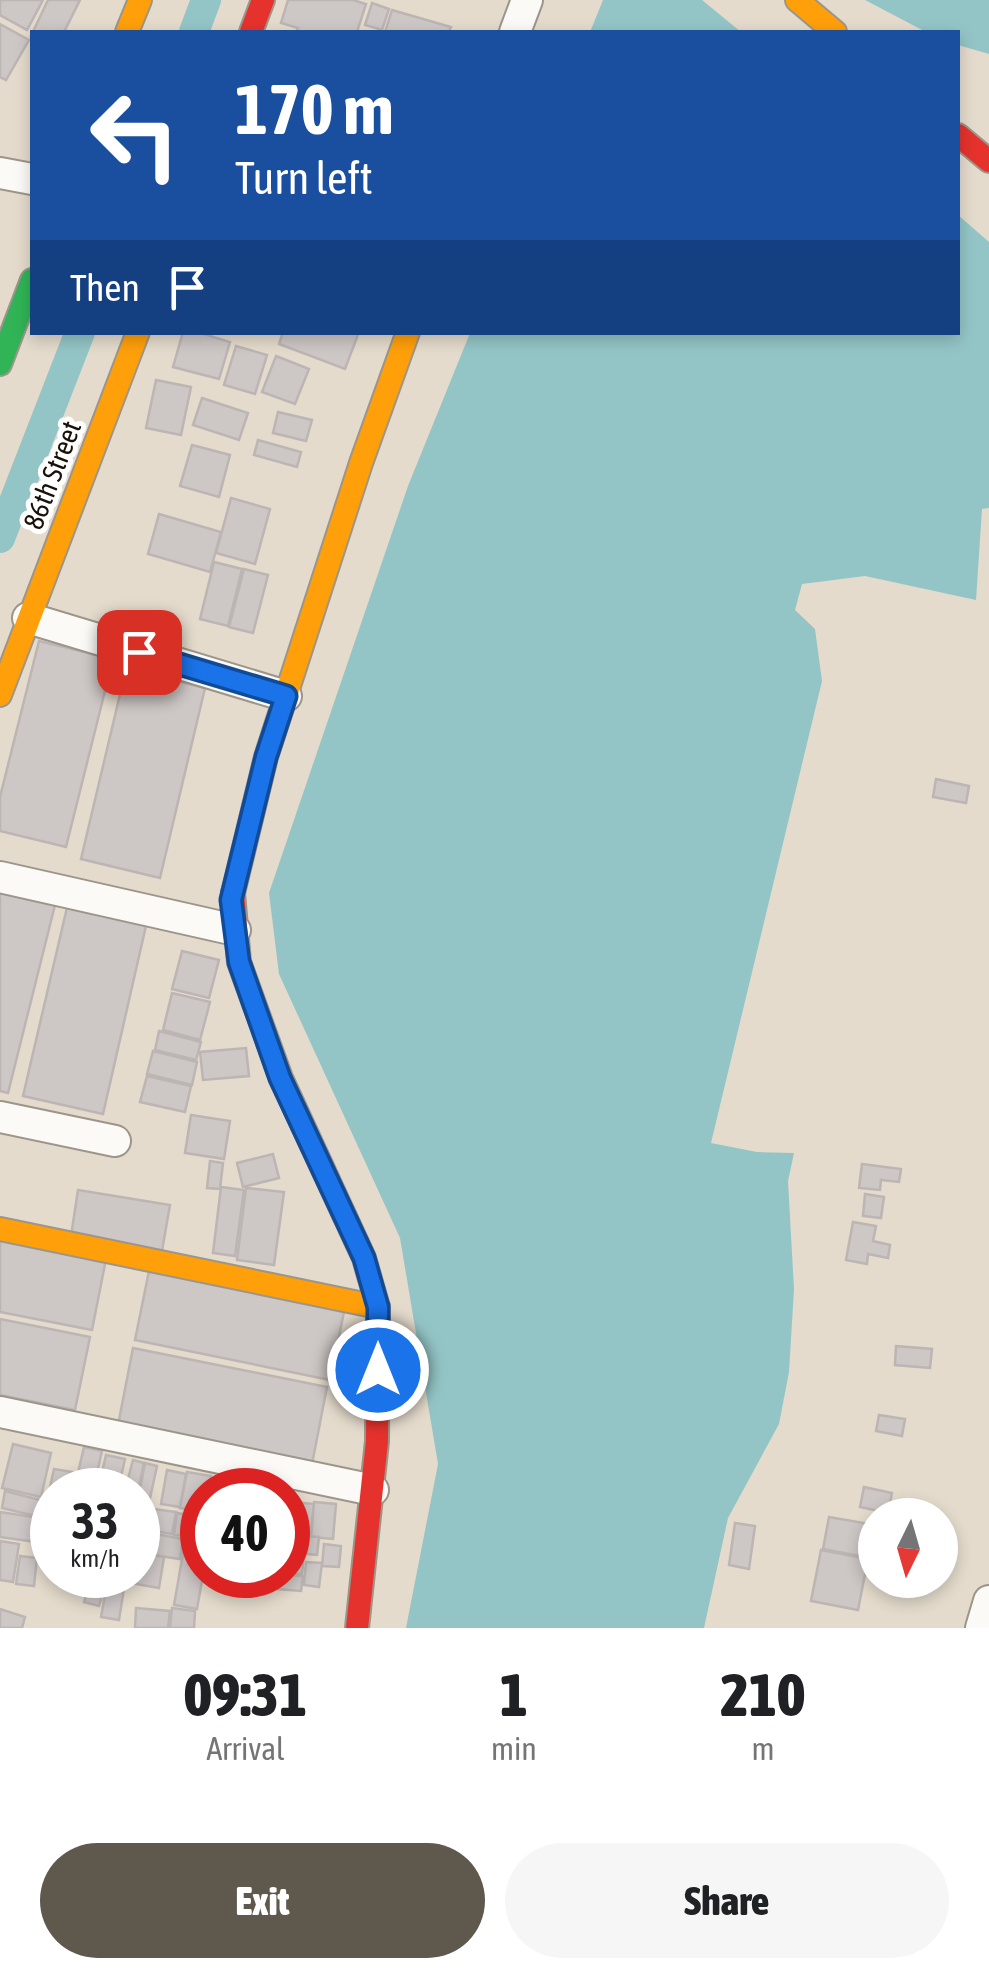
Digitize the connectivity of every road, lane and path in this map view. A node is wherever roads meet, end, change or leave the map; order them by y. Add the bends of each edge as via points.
1 (140, 0) edge
2 (263, 0) edge
3 (526, 0) edge
4 (797, 0) edge
5 (129, 30) edge
6 (252, 30) edge
7 (516, 30) edge
8 (834, 30) edge
9 (960, 137) edge
10 (989, 161) edge
11 (0, 173) edge
12 (30, 178) edge
13 (30, 285) edge
14 (137, 335) edge
15 (407, 335) edge
16 (0, 364) edge
17 (28, 618) junction
18 (0, 695) edge
19 (286, 696) junction
20 (0, 878) edge
21 (235, 930) junction
22 (0, 1117) edge
23 (115, 1141) dead end
24 (0, 1229) edge
25 (378, 1307) junction
26 (0, 1412) edge
27 (373, 1490) junction
28 (989, 1601) edge
29 (357, 1628) edge
30 (981, 1628) edge

1 - 5 street
2 - 6 street
3 - 7 street
4 - 8 street
9 - 10 street
11 - 12 street
13 - 16 street
14 - 17 street, 86th Street
15 - 19 street
17 - 18 street, 86th Street
17 - 19 street
19 - 21 street via 231,900
20 - 21 street
21 - 25 street via 239,962 280,1078 364,1258
22 - 23 street
24 - 25 street
25 - 27 street
26 - 27 street
27 - 29 street
28 - 30 street

